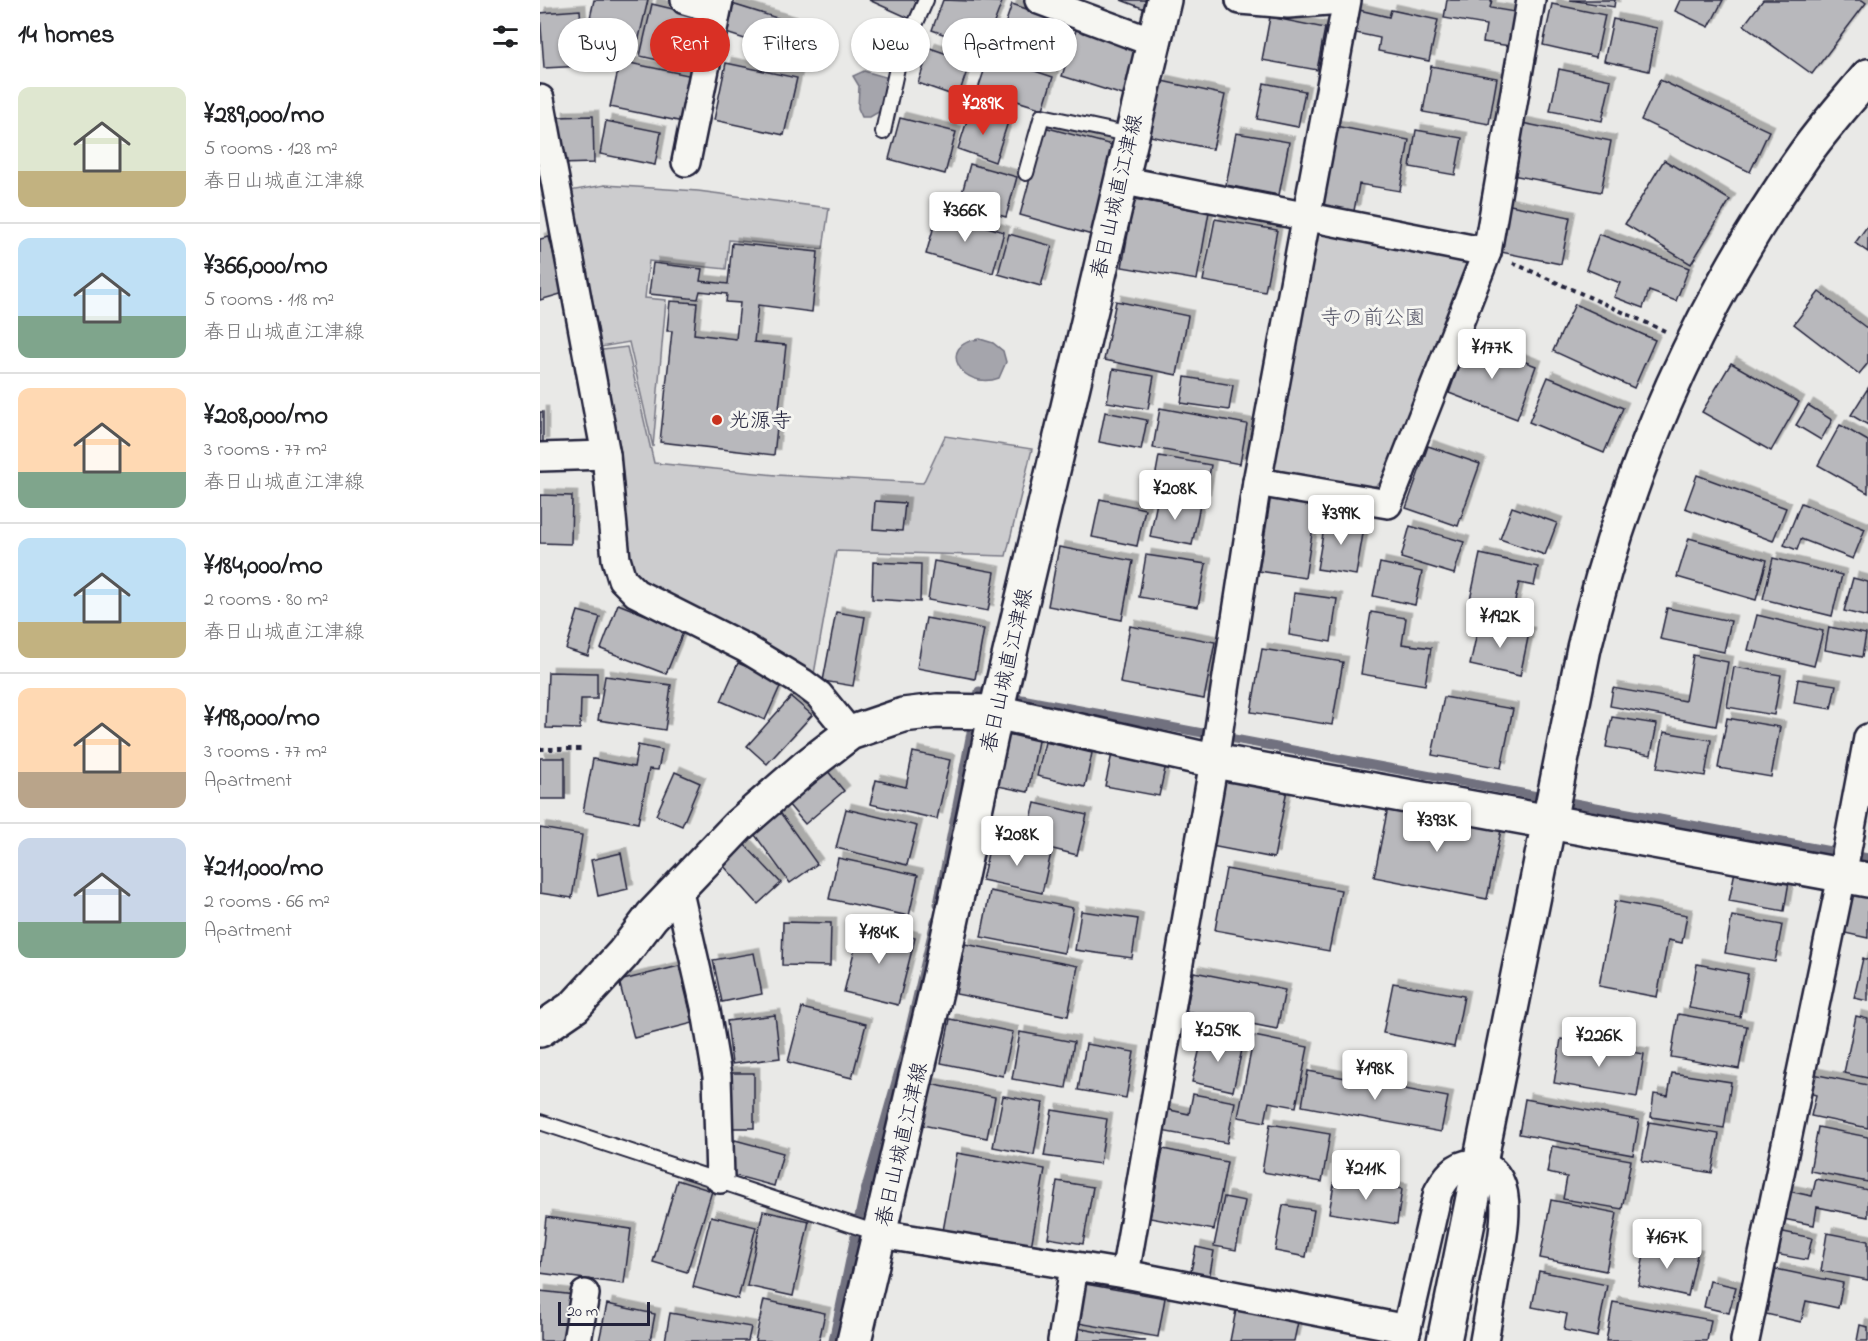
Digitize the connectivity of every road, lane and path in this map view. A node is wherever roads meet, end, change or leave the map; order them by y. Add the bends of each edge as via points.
1 (685, 0) edge
2 (926, 0) edge
3 (1039, 0) edge
4 (1164, 0) edge
5 (1240, 0) edge
6 (1342, 0) edge
7 (1347, 0) edge
8 (1531, 0) edge
9 (718, 4) edge
10 (1152, 42) junction
11 (1868, 76) edge
12 (540, 99) edge
13 (883, 132) dead end
14 (1131, 135) junction
15 (686, 162) dead end
16 (1026, 173) dead end
17 (1120, 180) junction
18 (1306, 215) junction
19 (1487, 252) junction
20 (1693, 343) junction
21 (606, 455) junction
22 (540, 457) edge
23 (1257, 482) junction
24 (996, 711) junction
25 (850, 733) junction
26 (1868, 738) edge
27 (540, 749) edge
28 (581, 749) dead end
29 (1214, 761) junction
30 (1550, 820) junction
31 (1855, 878) edge
32 (678, 888) junction
33 (540, 1030) edge
34 (540, 1122) edge
35 (1481, 1164) junction
36 (720, 1179) junction
37 (880, 1234) junction
38 (1074, 1267) junction
39 (1125, 1274) junction
40 (585, 1294) dead end
41 (1406, 1335) edge
42 (1487, 1340) edge
43 (577, 1341) edge
44 (854, 1341) edge
45 (1062, 1341) edge
46 (1444, 1341) edge
47 (1745, 1341) edge

1 - 9 street
2 - 13 lane via 898,63
3 - 10 street
4 - 10 street, 春日山城直江津線
5 - 6 street via 1288,4
7 - 18 street
8 - 19 street
9 - 15 street
10 - 14 street, 春日山城直江津線
11 - 20 street via 1803,156 1764,215
12 - 21 street
14 - 16 lane via 1042,116
14 - 17 street, 春日山城直江津線
17 - 18 street
17 - 24 street, 春日山城直江津線
18 - 19 street
18 - 23 street
19 - 20 path
19 - 23 street via 1389,504
20 - 30 street via 1633,478 1598,589
21 - 22 street
21 - 25 street via 616,560 622,579 636,593 745,648 803,683 819,695
23 - 29 street
24 - 25 street via 903,715
24 - 29 street
24 - 37 street, 春日山城直江津線
25 - 32 street via 770,796
26 - 31 street
27 - 28 path
29 - 30 street
29 - 39 street
30 - 31 street
30 - 35 street
31 - 47 street
32 - 33 street via 575,1006
32 - 36 street via 717,1077
34 - 36 lane
35 - 41 street via 1456,1169 1444,1179 1438,1192
35 - 42 street via 1494,1171 1505,1201
35 - 46 street
36 - 37 lane
37 - 38 street
37 - 44 street, 春日山城直江津線
38 - 39 street
38 - 45 street
39 - 41 street
40 - 43 street

